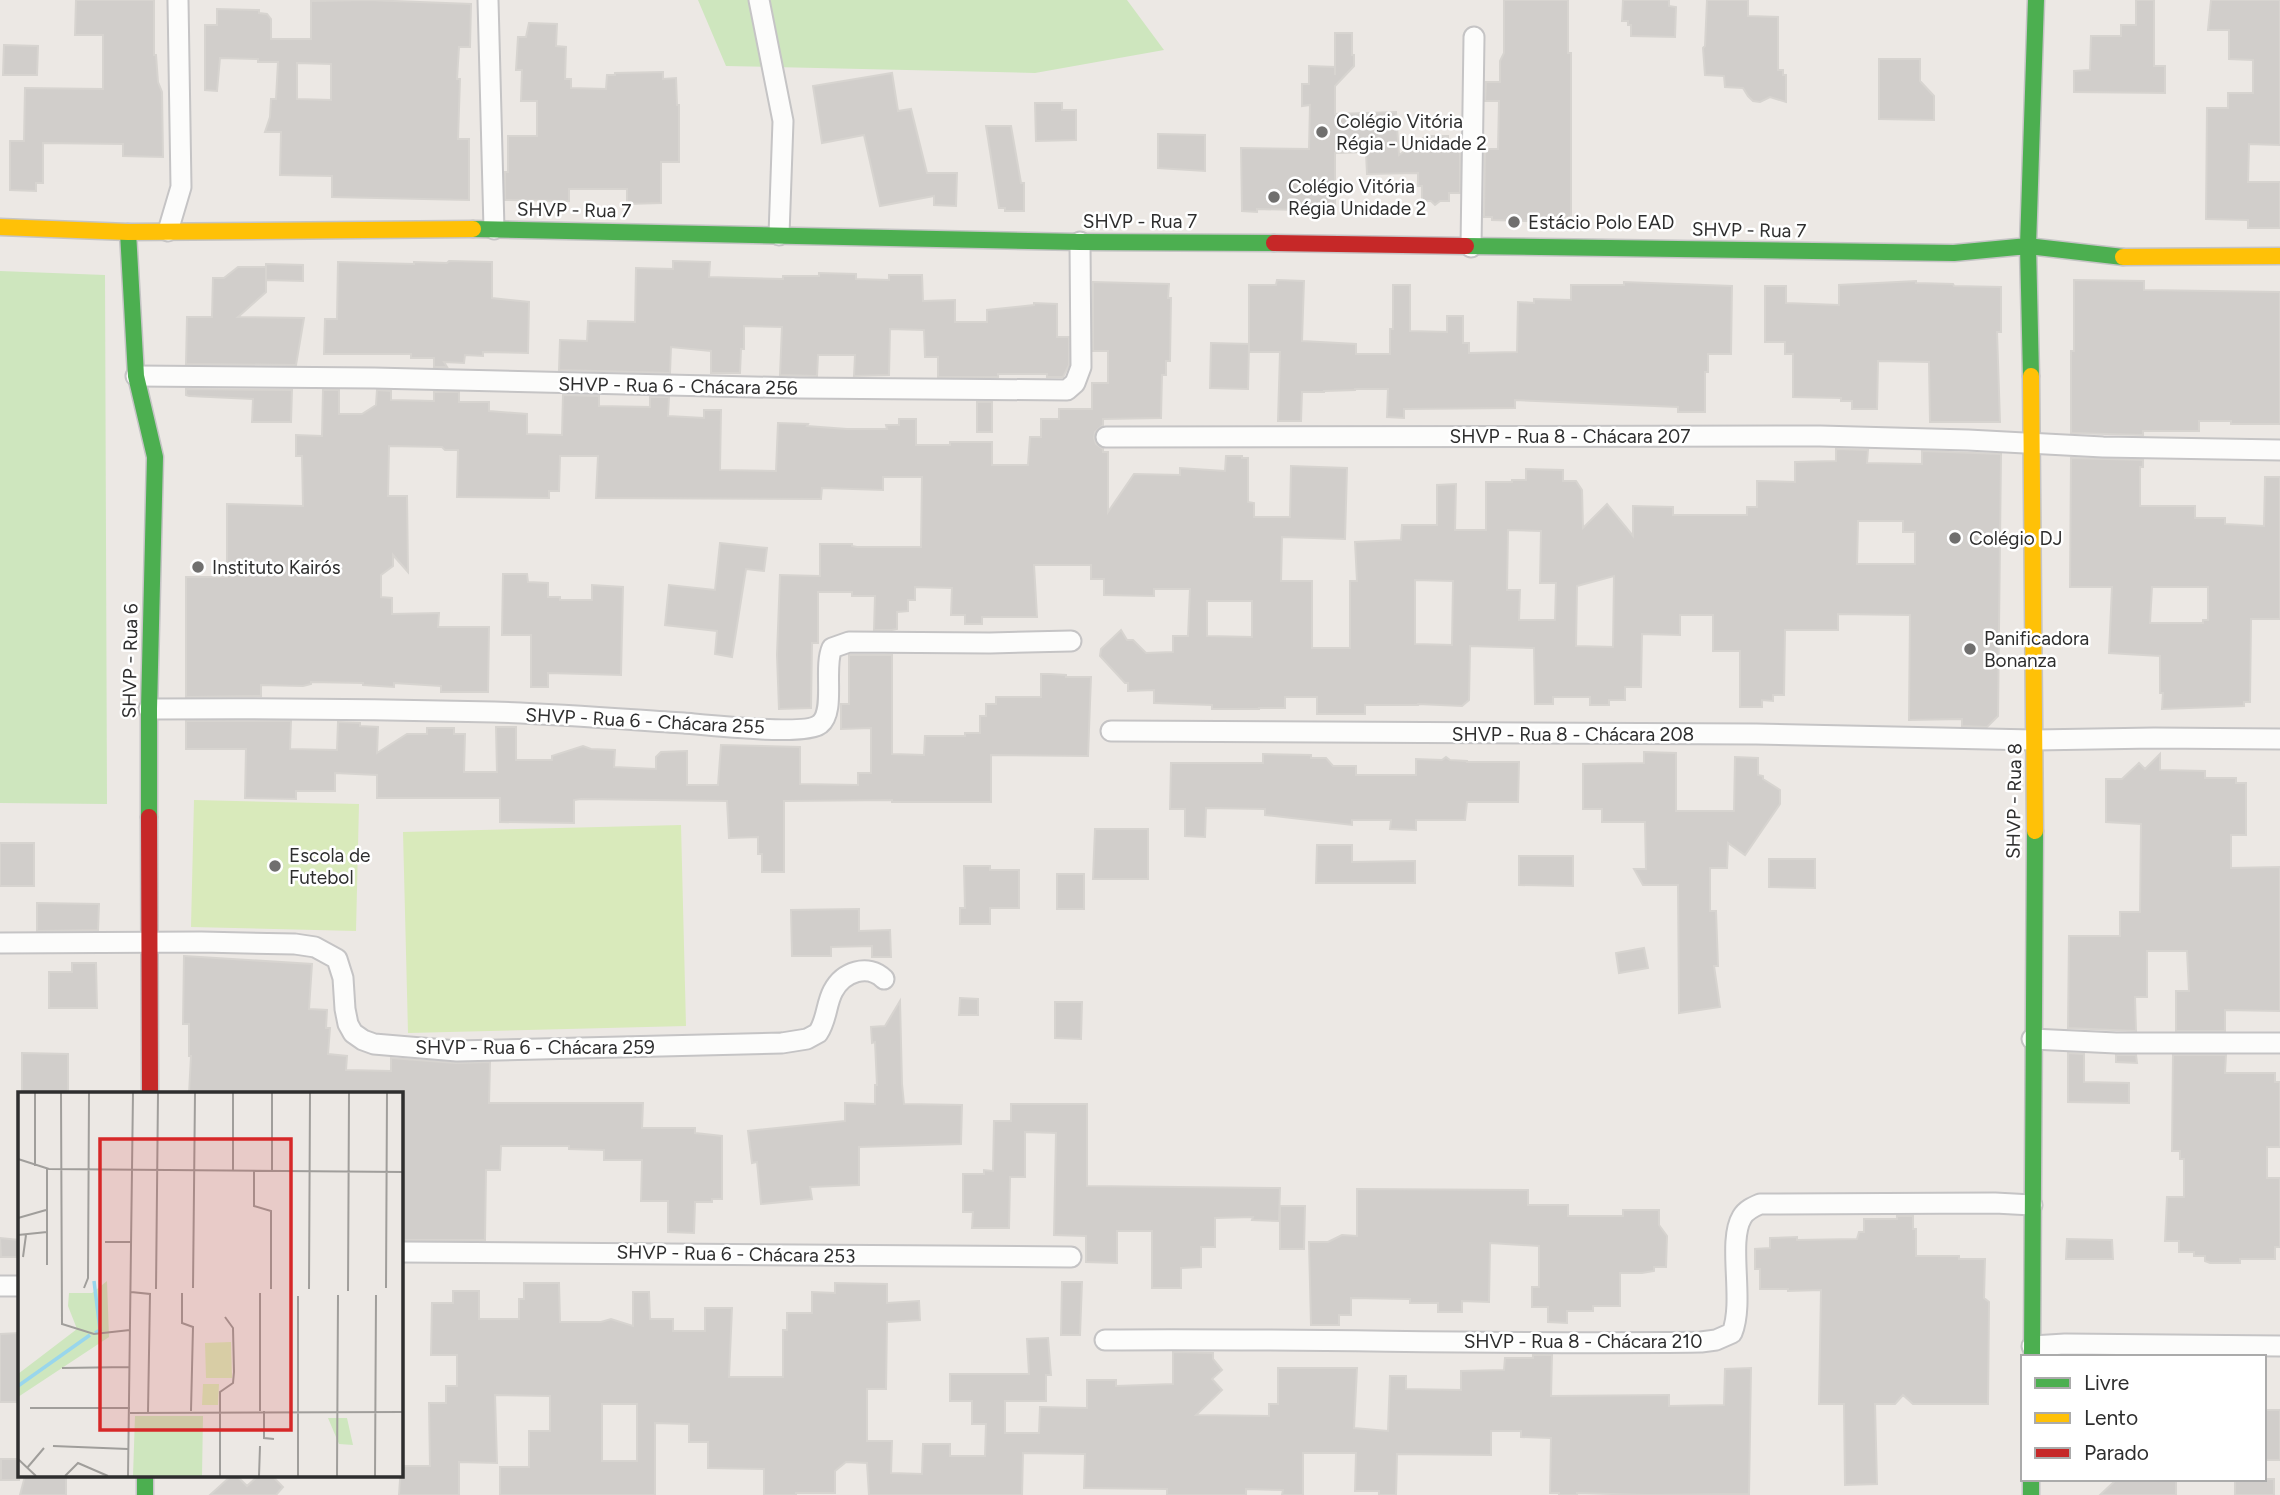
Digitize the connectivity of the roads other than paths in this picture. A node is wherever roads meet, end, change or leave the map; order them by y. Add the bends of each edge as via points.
1 (178, 0) edge
2 (488, 0) edge
3 (759, 0) edge
4 (2036, 0) edge
5 (1474, 37) dead end
6 (0, 227) edge
7 (494, 229) junction
8 (128, 232) junction
9 (168, 232) junction
10 (779, 235) junction
11 (1080, 242) junction
12 (2028, 246) junction
13 (1471, 247) junction
14 (2280, 256) edge
15 (136, 376) junction
16 (1106, 437) dead end
17 (2034, 445) junction
18 (2280, 450) edge
19 (1071, 640) dead end
20 (149, 709) junction
21 (1111, 730) dead end
22 (2280, 739) edge
23 (2035, 740) junction
24 (0, 943) edge
25 (150, 943) junction
26 (884, 979) dead end
27 (2032, 1040) junction
28 (2280, 1042) edge
29 (150, 1092) edge
30 (2032, 1205) junction
31 (402, 1252) edge
32 (1072, 1257) dead end
33 (0, 1286) edge
34 (18, 1286) edge
35 (1105, 1340) dead end
36 (2280, 1346) edge
37 (2032, 1351) edge

1 - 9 street via 181,187
2 - 7 street
3 - 10 street via 783,121
4 - 12 street, SHVP - Rua 8
5 - 13 street
6 - 8 street, SHVP - Rua 7
7 - 9 street, SHVP - Rua 7
7 - 10 street, SHVP - Rua 7
8 - 9 street, SHVP - Rua 7
8 - 15 street, SHVP - Rua 6
10 - 11 street, SHVP - Rua 7
11 - 13 street, SHVP - Rua 7
11 - 15 street, SHVP - Rua 6 - Chácara 256 via 1080,368 1067,390
12 - 13 street, SHVP - Rua 7 via 1954,253
12 - 14 street, SHVP - Rua 7 via 2124,257
12 - 17 street, SHVP - Rua 8
15 - 20 street, SHVP - Rua 6 via 155,457
16 - 17 street, SHVP - Rua 8 - Chácara 207 via 1820,436
17 - 18 street, SHVP - Rua 8 - Chácara 207
17 - 23 street, SHVP - Rua 8
19 - 20 street, SHVP - Rua 6 - Chácara 255 via 837,644 828,664 826,717 809,729 495,712
20 - 25 street, SHVP - Rua 6
21 - 23 street, SHVP - Rua 8 - Chácara 208
22 - 23 street, SHVP - Rua 8 - Chácara 208
23 - 27 street, SHVP - Rua 8
24 - 25 street, SHVP - Rua 6 - Chácara 259
25 - 26 street, SHVP - Rua 6 - Chácara 259 via 315,947 337,959 348,1024 363,1041 457,1051 799,1041 818,1033 839,983 869,970
25 - 29 street, SHVP - Rua 6
27 - 28 street
27 - 30 street, SHVP - Rua 8
30 - 35 street, SHVP - Rua 8 - Chácara 210 via 1760,1204 1739,1224 1735,1325 1732,1333 1716,1340 1530,1344
30 - 37 street, SHVP - Rua 8
31 - 32 street, SHVP - Rua 6 - Chácara 253
33 - 34 street
36 - 37 street via 2065,1344

